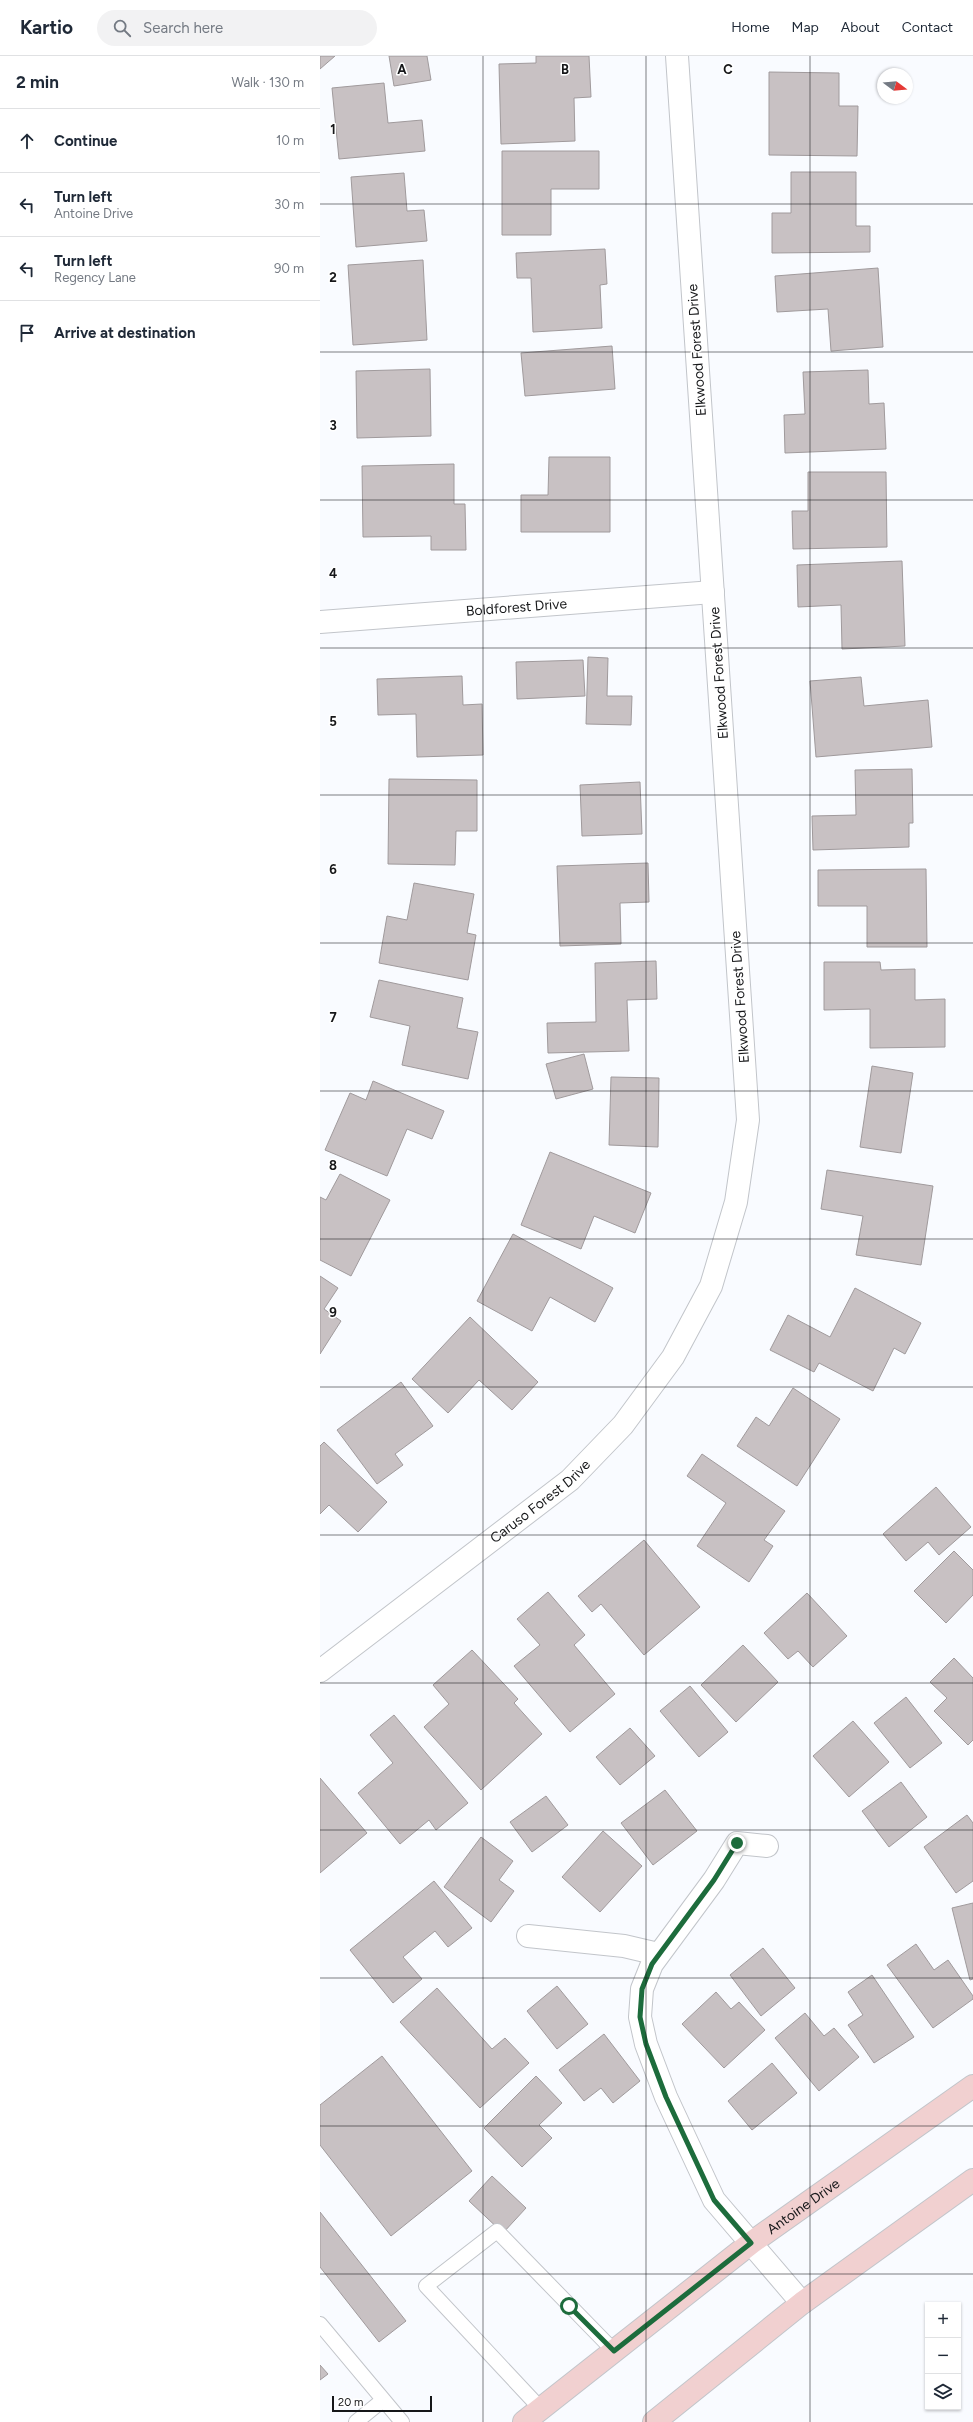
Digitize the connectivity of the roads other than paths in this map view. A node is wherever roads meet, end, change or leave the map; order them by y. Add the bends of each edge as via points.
1 (677, 56) edge
2 (713, 592) junction
3 (320, 622) edge
4 (711, 1286) joint
5 (320, 1671) edge
6 (767, 1846) dead end
7 (528, 1936) dead end
8 (658, 1954) junction
9 (973, 2086) edge
10 (973, 2180) edge
11 (751, 2243) junction
12 (802, 2304) junction
13 (320, 2324) edge
14 (614, 2351) junction
15 (382, 2400) junction
16 (532, 2416) edge
17 (356, 2422) edge
18 (402, 2422) edge
19 (654, 2422) edge

1 - 2 street, Elkwood Forest Drive
2 - 3 street, Boldforest Drive
2 - 4 street, Elkwood Forest Drive via 748,1120 736,1202
4 - 5 street, Caruso Forest Drive via 673,1357 623,1425 570,1480
6 - 8 street via 737,1843 714,1880
7 - 8 street via 624,1946
8 - 11 street via 642,1989 640,2017 646,2044 666,2097 714,2200
9 - 11 main road, Antoine Drive
10 - 12 main road
11 - 12 street
11 - 14 main road, Antoine Drive
12 - 19 main road
13 - 15 lane
14 - 16 main road, Antoine Drive
14 - 16 lane via 497,2231 426,2286
15 - 17 lane
15 - 18 lane

